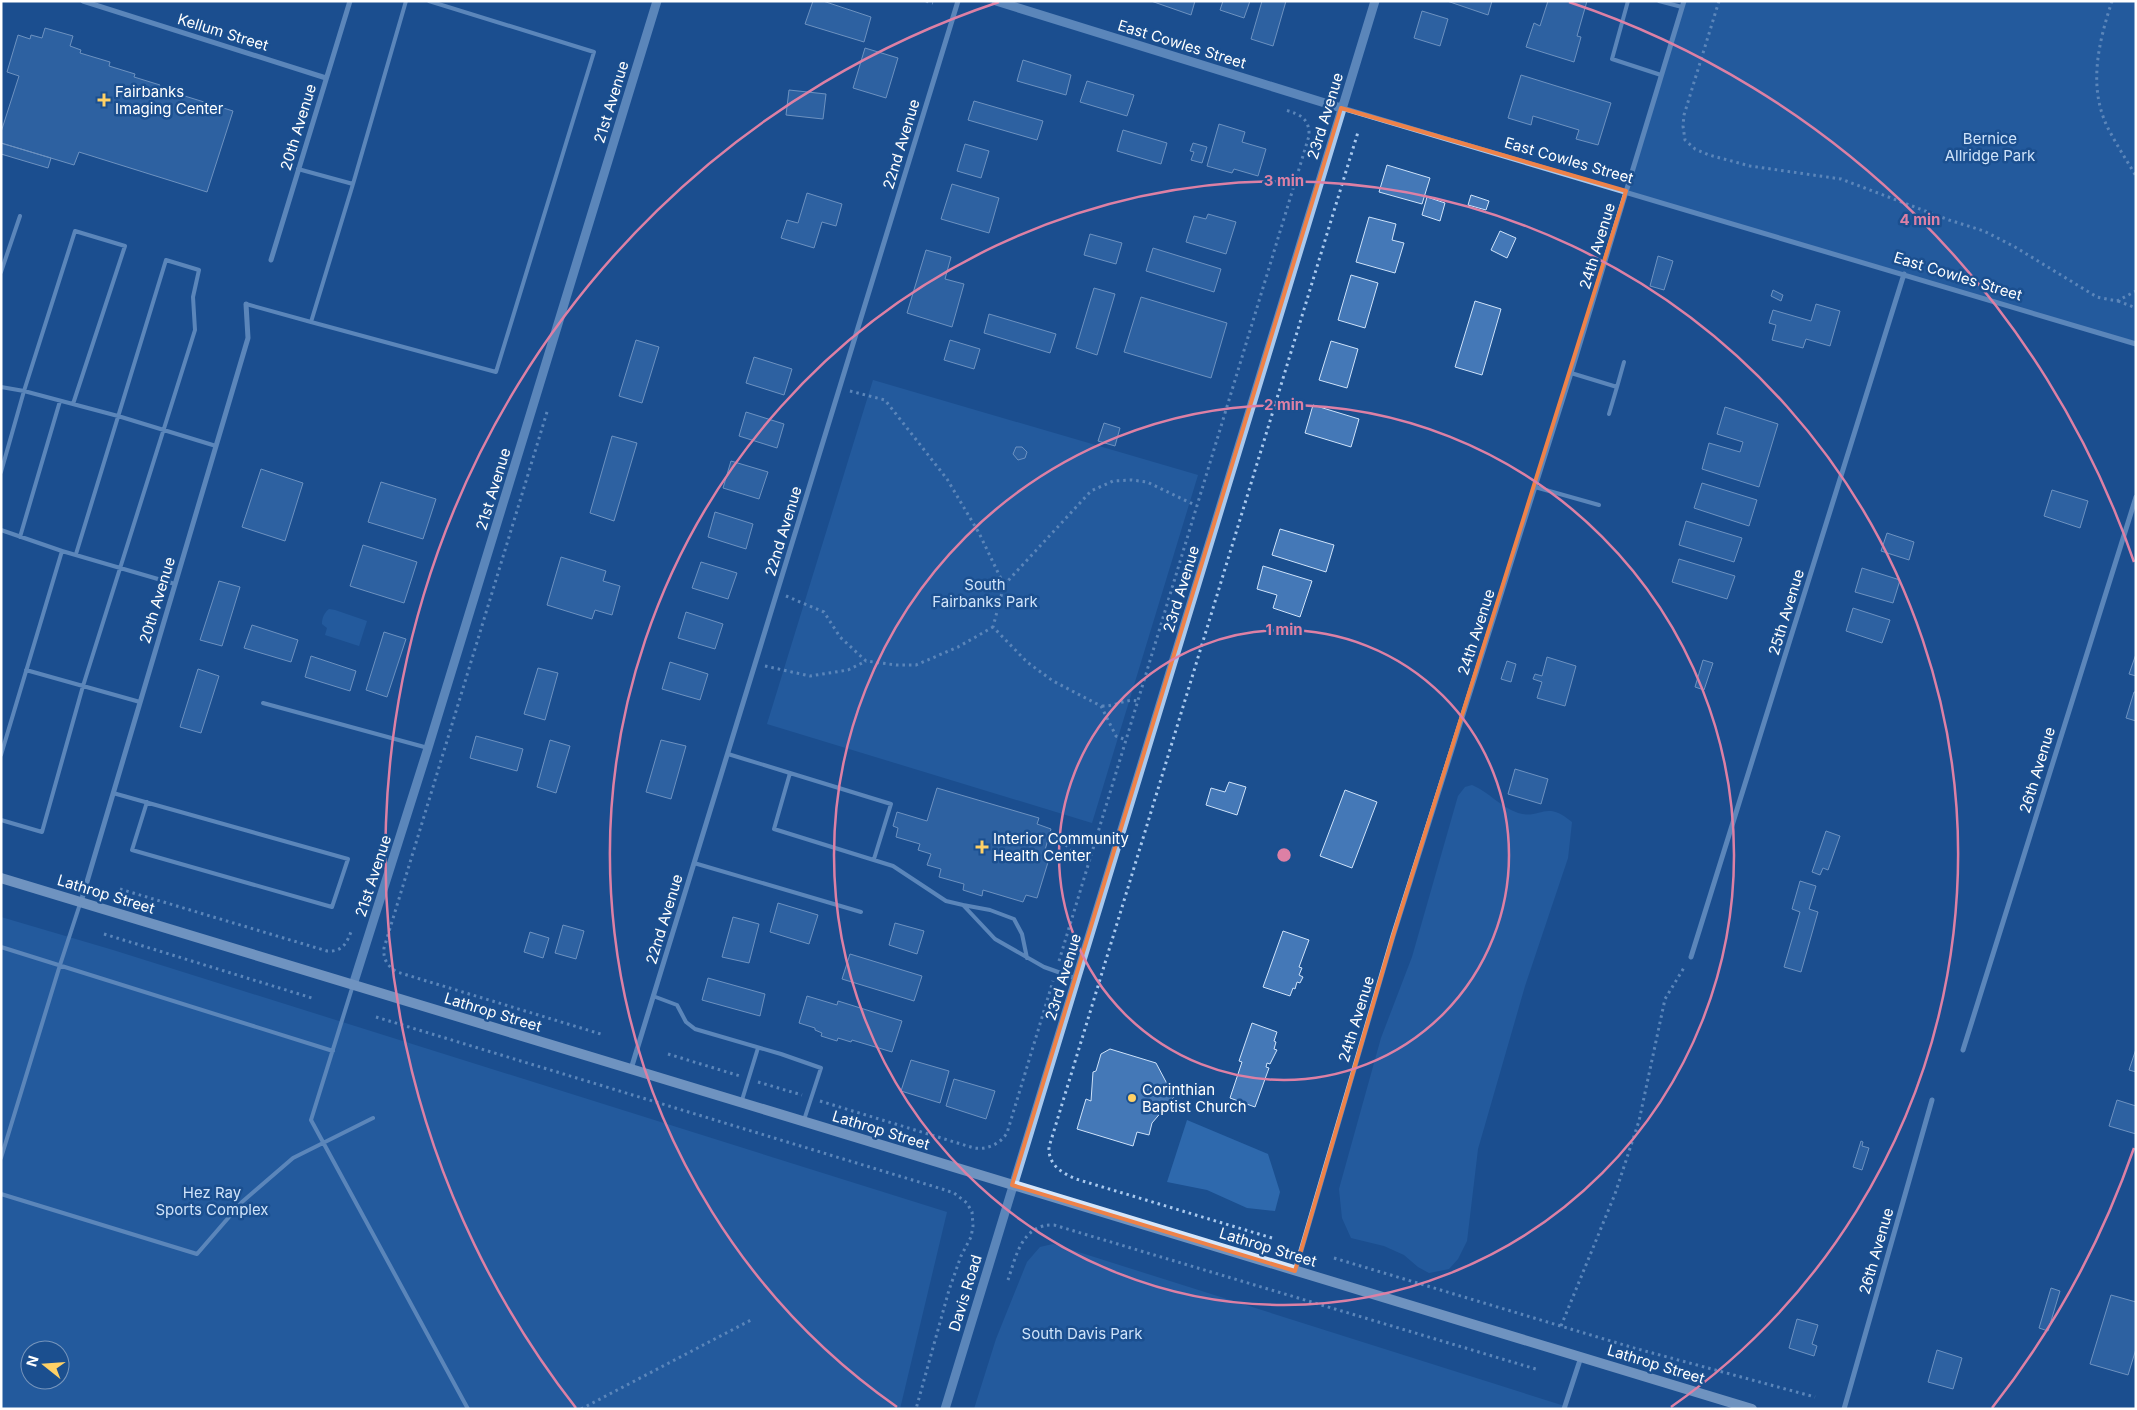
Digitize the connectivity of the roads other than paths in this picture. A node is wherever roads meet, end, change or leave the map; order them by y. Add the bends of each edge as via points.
1 (83, 1) edge
2 (350, 1) edge
3 (406, 1) edge
4 (429, 1) edge
5 (657, 1) edge
6 (958, 1) edge
7 (996, 1) edge
8 (1375, 1) edge
9 (1628, 1) edge
10 (1659, 1) edge
11 (1683, 4) edge
12 (1661, 75) junction
13 (326, 78) junction
14 (1341, 108) junction
15 (298, 169) junction
16 (353, 184) junction
17 (1626, 191) junction
18 (20, 216) dead end
19 (271, 260) dead end
20 (1, 272) edge
21 (1904, 274) junction
22 (246, 304) joint
23 (311, 322) junction
24 (2136, 344) edge
25 (1624, 362) dead end
26 (1571, 373) junction
27 (1, 387) edge
28 (1617, 387) junction
29 (24, 391) junction
30 (60, 401) junction
31 (73, 404) junction
32 (1609, 414) dead end
33 (118, 416) junction
34 (163, 429) junction
35 (216, 446) junction
36 (1, 472) edge
37 (1535, 487) junction
38 (2136, 497) edge
39 (1600, 505) dead end
40 (1, 530) edge
41 (20, 537) junction
42 (62, 551) junction
43 (76, 554) junction
44 (120, 568) junction
45 (175, 584) junction
46 (26, 670) junction
47 (83, 686) junction
48 (140, 702) junction
49 (263, 703) dead end
50 (428, 748) junction
51 (728, 754) junction
52 (1, 755) edge
53 (790, 773) junction
54 (113, 793) junction
55 (147, 802) junction
56 (1, 820) edge
57 (874, 859) junction
58 (694, 863) junction
59 (1, 878) edge
60 (81, 902) junction
61 (963, 905) junction
62 (861, 912) dead end
63 (1, 947) edge
64 (1691, 957) road end
65 (1027, 958) junction
66 (60, 965) junction
67 (1078, 979) junction
68 (353, 985) junction
69 (653, 996) junction
70 (758, 1048) junction
71 (1963, 1050) dead end
72 (333, 1051) junction
73 (631, 1069) junction
74 (1932, 1100) dead end
75 (741, 1103) junction
76 (373, 1118) dead end
77 (804, 1122) junction
78 (324, 1142) junction
79 (1, 1158) edge
80 (1012, 1185) junction
81 (1, 1194) edge
82 (1295, 1271) junction
83 (1581, 1357) junction
84 (468, 1409) edge
85 (945, 1409) edge
86 (1564, 1409) edge
87 (1752, 1409) edge
88 (1844, 1409) edge

1 - 13 street, Kellum Street
2 - 13 street, 20th Avenue
3 - 16 lane
4 - 23 lane via 594,52 496,372
5 - 50 street, 21st Avenue
6 - 51 street, 22nd Avenue
7 - 14 street, East Cowles Street
8 - 14 street, 23rd Avenue
9 - 12 lane via 1612,60
10 - 11 lane
11 - 12 street, 24th Avenue
12 - 17 street, 24th Avenue
13 - 15 street, 20th Avenue
14 - 17 street, East Cowles Street
14 - 67 street, 23rd Avenue
15 - 16 lane
15 - 19 street, 20th Avenue
16 - 23 lane
17 - 21 street, East Cowles Street
17 - 26 street, 24th Avenue
18 - 20 lane
21 - 24 street, East Cowles Street
21 - 64 street, 25th Avenue
22 - 23 lane
22 - 35 street, 20th Avenue via 248,338
25 - 28 lane
26 - 28 lane
26 - 37 street, 24th Avenue
27 - 29 lane
28 - 32 lane
29 - 30 lane
29 - 31 lane via 75,231 124,246
29 - 36 lane
30 - 31 lane
30 - 41 lane
31 - 33 lane
33 - 34 lane
33 - 34 lane via 166,260 191,267 199,270 193,297 195,330
33 - 43 lane
34 - 35 lane
34 - 44 lane
35 - 45 street, 20th Avenue
37 - 39 lane
37 - 82 street, 24th Avenue via 1396,927
38 - 71 street, 26th Avenue
40 - 41 lane
41 - 42 lane
42 - 43 lane
42 - 46 lane
43 - 44 lane
44 - 45 lane
44 - 47 lane
45 - 48 street, 20th Avenue
46 - 47 lane
46 - 52 lane
47 - 48 lane
47 - 56 lane via 42,832
48 - 54 street, 20th Avenue
49 - 50 lane
50 - 68 street, 21st Avenue
51 - 53 lane
51 - 58 street, 22nd Avenue
53 - 57 lane via 774,829
53 - 57 lane via 891,804
54 - 55 lane
54 - 60 street, 20th Avenue
55 - 55 lane via 348,859 332,907 132,850
57 - 61 lane via 893,866 946,901
58 - 62 lane
58 - 69 street, 22nd Avenue
59 - 60 main road, Lathrop Street
60 - 66 lane
60 - 68 main road, Lathrop Street
61 - 65 lane via 995,939
61 - 65 lane via 1014,919 1022,934
63 - 66 lane
65 - 67 lane
66 - 72 lane
66 - 79 lane
67 - 80 street, 23rd Avenue
68 - 72 lane
68 - 73 main road, Lathrop Street
69 - 70 lane via 677,1005 686,1022 695,1029
69 - 73 street, 22nd Avenue
70 - 75 lane
70 - 77 lane via 821,1068
72 - 78 lane via 311,1120
73 - 75 main road, Lathrop Street
74 - 88 street, 26th Avenue
75 - 77 main road, Lathrop Street
76 - 78 lane
77 - 80 main road, Lathrop Street
78 - 81 lane via 293,1158 242,1202 197,1254
78 - 84 lane
80 - 82 main road, Lathrop Street
80 - 85 street, Davis Road
82 - 83 main road, Lathrop Street
83 - 86 street
83 - 87 main road, Lathrop Street

